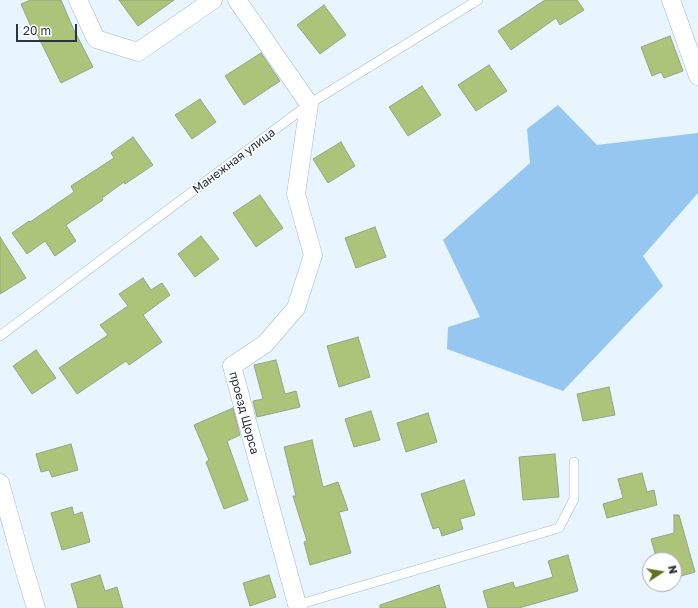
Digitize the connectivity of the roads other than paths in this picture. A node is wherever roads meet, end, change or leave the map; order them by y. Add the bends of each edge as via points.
1 (78, 0) edge
2 (212, 0) edge
3 (237, 0) edge
4 (478, 0) edge
5 (671, 0) edge
6 (698, 76) edge
7 (309, 104) junction
8 (0, 336) edge
9 (574, 462) dead end
10 (0, 483) edge
11 (298, 607) edge
12 (36, 608) edge

1 - 2 street via 96,39 138,52
3 - 7 street
4 - 7 lane, Манежная улица
5 - 6 street
7 - 8 lane, Манежная улица
7 - 11 street, проезд Щорса via 296,194 313,255 296,308 266,344 232,366
9 - 11 lane via 574,500 559,528
10 - 12 street

